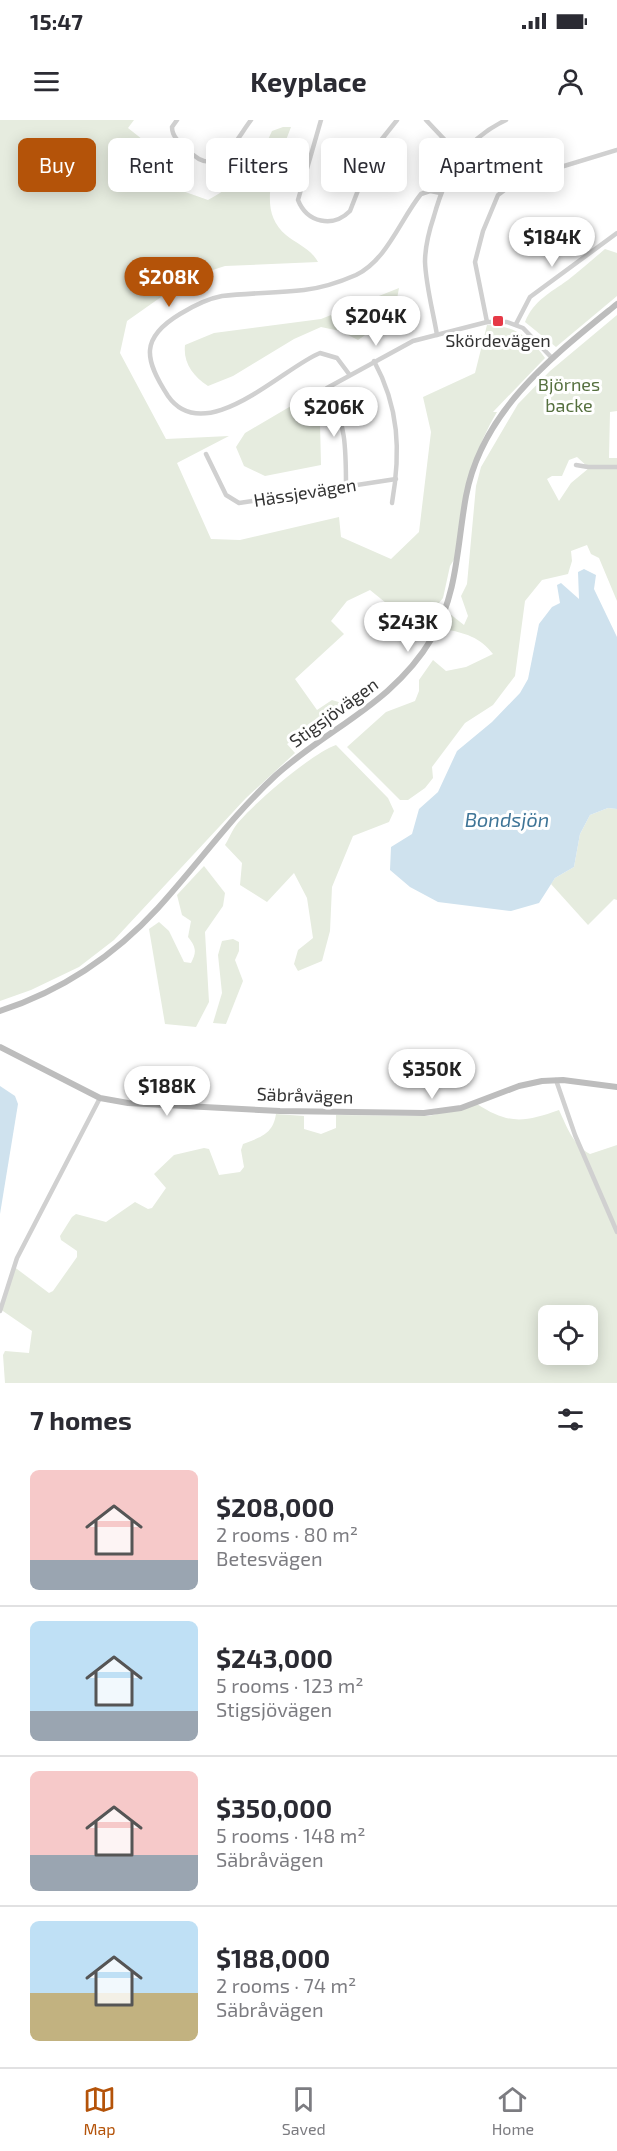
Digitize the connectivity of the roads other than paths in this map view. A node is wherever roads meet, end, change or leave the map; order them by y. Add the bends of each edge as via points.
1 (177, 120) edge
2 (251, 120) edge
3 (321, 120) edge
4 (397, 120) edge
5 (426, 120) edge
6 (506, 120) edge
7 (443, 138) edge
8 (479, 138) edge
9 (617, 150) edge
10 (441, 193) joint
11 (617, 232) edge
12 (617, 304) edge
13 (487, 322) junction
14 (516, 324) junction
15 (437, 335) junction
16 (552, 358) junction
17 (374, 361) junction
18 (349, 374) junction
19 (206, 454) dead end
20 (576, 465) dead end
21 (617, 467) edge
22 (396, 479) junction
23 (346, 486) junction
24 (392, 502) dead end
25 (0, 1011) edge
26 (0, 1047) edge
27 (556, 1080) junction
28 (617, 1087) edge
29 (100, 1098) junction
30 (617, 1232) edge
31 (0, 1311) edge

1 - 2 street via 172,133 197,160 212,163 222,158
3 - 4 street via 298,200 303,211 323,221 344,217 355,201 374,149
5 - 7 street
6 - 8 street
9 - 13 street via 518,180 498,195 475,262
10 - 15 street via 425,258
10 - 18 street via 421,194 381,254 356,275 304,290 206,301 160,327 149,346 151,364 167,394 177,405 192,412 210,412 240,402 320,353 337,358
11 - 14 street via 530,297
12 - 16 main road, Stigsjövägen
13 - 14 street
13 - 15 street
14 - 16 street via 531,334
15 - 17 street via 412,341
16 - 25 main road, Stigsjövägen via 507,406 480,452 466,497 458,563 448,604 434,635 404,677 376,704 297,758 261,789 159,907 115,948 62,984
17 - 18 street
17 - 22 street via 394,409 398,440
18 - 23 street via 327,388 345,430
19 - 23 street, Hässjevägen via 226,495 239,503
20 - 21 street
22 - 23 street, Hässjevägen
22 - 24 street
26 - 29 main road, Säbråvägen
27 - 28 main road, Säbråvägen
27 - 29 main road, Säbråvägen via 519,1086 461,1108 424,1113 280,1111
27 - 30 street via 574,1135
29 - 31 street via 17,1258

